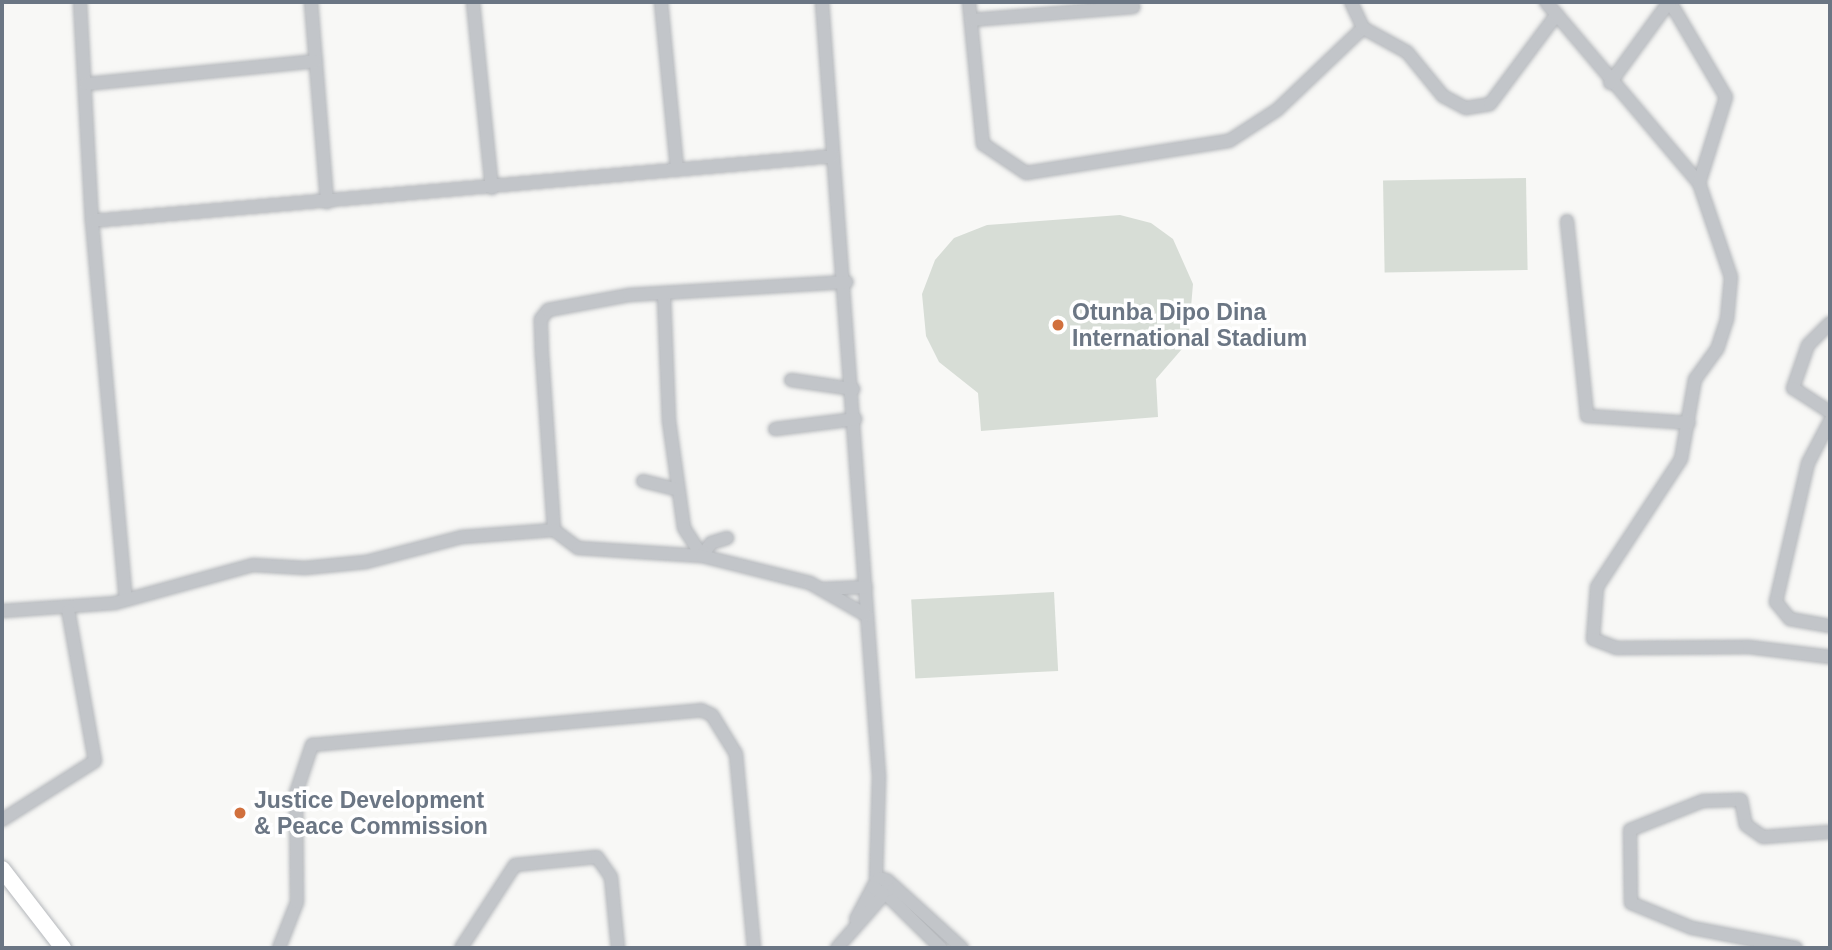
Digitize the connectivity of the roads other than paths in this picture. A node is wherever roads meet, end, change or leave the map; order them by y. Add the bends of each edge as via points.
1 (80, 2) edge
2 (311, 2) edge
3 (473, 2) edge
4 (661, 2) edge
5 (822, 2) edge
6 (969, 2) edge
7 (1351, 2) edge
8 (1546, 2) edge
9 (1670, 2) edge
10 (1133, 7) dead end
11 (1557, 14) junction
12 (971, 20) junction
13 (1363, 28) junction
14 (316, 61) junction
15 (1611, 83) junction
16 (86, 84) junction
17 (833, 156) junction
18 (677, 169) junction
19 (1699, 183) junction
20 (492, 188) junction
21 (327, 202) junction
22 (92, 221) junction
23 (1567, 221) dead end
24 (847, 282) junction
25 (664, 297) junction
26 (1830, 323) edge
27 (791, 380) dead end
28 (853, 389) junction
29 (1830, 412) edge
30 (855, 419) junction
31 (1830, 421) edge
32 (1689, 423) junction
33 (775, 429) dead end
34 (643, 481) dead end
35 (678, 490) junction
36 (554, 530) junction
37 (727, 538) dead end
38 (702, 556) junction
39 (866, 587) junction
40 (821, 589) junction
41 (126, 599) junction
42 (68, 610) junction
43 (2, 611) edge
44 (866, 615) junction
45 (1830, 626) edge
46 (1830, 657) edge
47 (2, 820) edge
48 (1830, 832) edge
49 (2, 869) edge
50 (881, 887) junction
51 (62, 948) edge
52 (279, 948) edge
53 (461, 948) edge
54 (618, 948) edge
55 (754, 948) edge
56 (838, 948) edge
57 (941, 948) edge
58 (962, 948) edge
59 (1796, 948) edge

1 - 16 street
2 - 14 street
3 - 20 street
4 - 18 street
5 - 17 street
6 - 12 street
7 - 13 street
8 - 11 street
9 - 15 street
9 - 19 street via 1726,97
10 - 12 street
11 - 13 street via 1490,104 1465,108 1443,96 1408,52
11 - 15 street
12 - 13 street via 983,144 1026,173 1229,141 1277,110
14 - 16 street
14 - 21 street
15 - 19 street
16 - 22 street
17 - 18 street
17 - 24 street
18 - 20 street
19 - 32 street via 1721,236 1731,292 1721,339 1695,379
20 - 21 street
21 - 22 street
22 - 41 street
23 - 32 street via 1587,416
24 - 25 street via 737,286
24 - 28 street
25 - 35 street
25 - 36 street via 629,295 548,310 541,319
26 - 29 street via 1808,345 1793,388
27 - 28 street
28 - 30 street
30 - 33 street
30 - 39 street
31 - 45 street via 1808,463 1776,602 1790,619
32 - 46 street via 1681,459 1597,587 1593,639 1616,648 1749,647
34 - 35 street
35 - 38 street via 687,536
36 - 38 street via 578,548
36 - 41 street via 462,537 366,562 305,568 253,565
37 - 38 street via 711,543
38 - 40 street
39 - 40 street
39 - 44 street
40 - 44 street
41 - 42 street
42 - 43 street
42 - 47 street via 95,761
44 - 50 street via 879,776
48 - 59 street via 1763,837 1746,825 1741,800 1703,801 1630,830 1631,903 1692,928
49 - 51 main road
50 - 56 street
50 - 57 street
50 - 58 street
52 - 55 street via 297,902 296,793 312,745 701,709 712,715 736,754
53 - 54 street via 515,864 583,857 606,862

